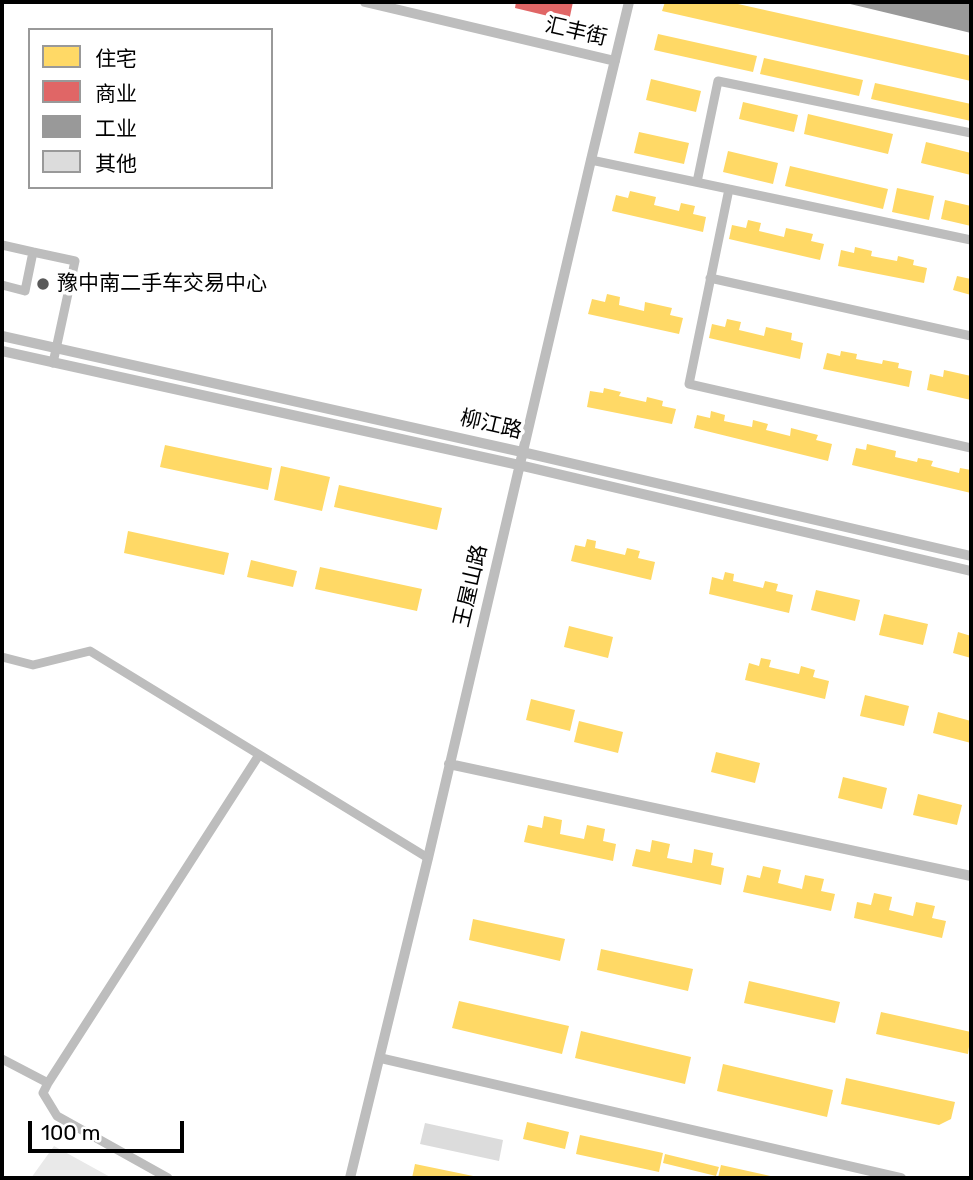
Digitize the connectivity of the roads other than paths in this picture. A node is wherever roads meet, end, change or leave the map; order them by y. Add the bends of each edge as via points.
1 (365, 2) edge
2 (629, 2) edge
3 (615, 61) junction
4 (971, 133) edge
5 (590, 160) junction
6 (698, 182) junction
7 (729, 189) junction
8 (971, 240) edge
9 (2, 245) edge
10 (33, 252) junction
11 (710, 278) junction
12 (2, 285) edge
13 (2, 336) edge
14 (971, 336) edge
15 (56, 348) junction
16 (2, 351) edge
17 (53, 363) junction
18 (971, 448) edge
19 (522, 452) junction
20 (519, 465) junction
21 (971, 556) edge
22 (971, 571) edge
23 (2, 657) edge
24 (259, 755) junction
25 (449, 764) junction
26 (428, 858) junction
27 (971, 876) edge
28 (380, 1058) junction
29 (2, 1059) edge
30 (48, 1083) junction
31 (168, 1178) edge
32 (351, 1178) edge
33 (901, 1178) edge

1 - 3 street, 汇丰街
2 - 3 street, 王屋山路
3 - 5 street, 王屋山路
4 - 6 street via 718,81
5 - 6 street
5 - 19 street, 王屋山路
6 - 7 street
7 - 8 street
7 - 11 street
9 - 10 street
10 - 12 street via 25,290
10 - 15 street via 75,261
11 - 14 street
11 - 18 street via 689,384
13 - 15 street, 柳江路
15 - 17 street
15 - 19 street, 柳江路
16 - 17 street, 柳江路
17 - 20 street, 柳江路
19 - 20 street, 王屋山路
19 - 21 street, 柳江路
20 - 22 street, 柳江路
20 - 25 street, 王屋山路
23 - 24 street via 33,665 90,651
24 - 26 street
24 - 30 street
25 - 26 street, 王屋山路
25 - 27 street
26 - 28 street, 王屋山路
28 - 32 street, 王屋山路
28 - 33 street
29 - 30 street
30 - 31 street via 43,1093 57,1116

